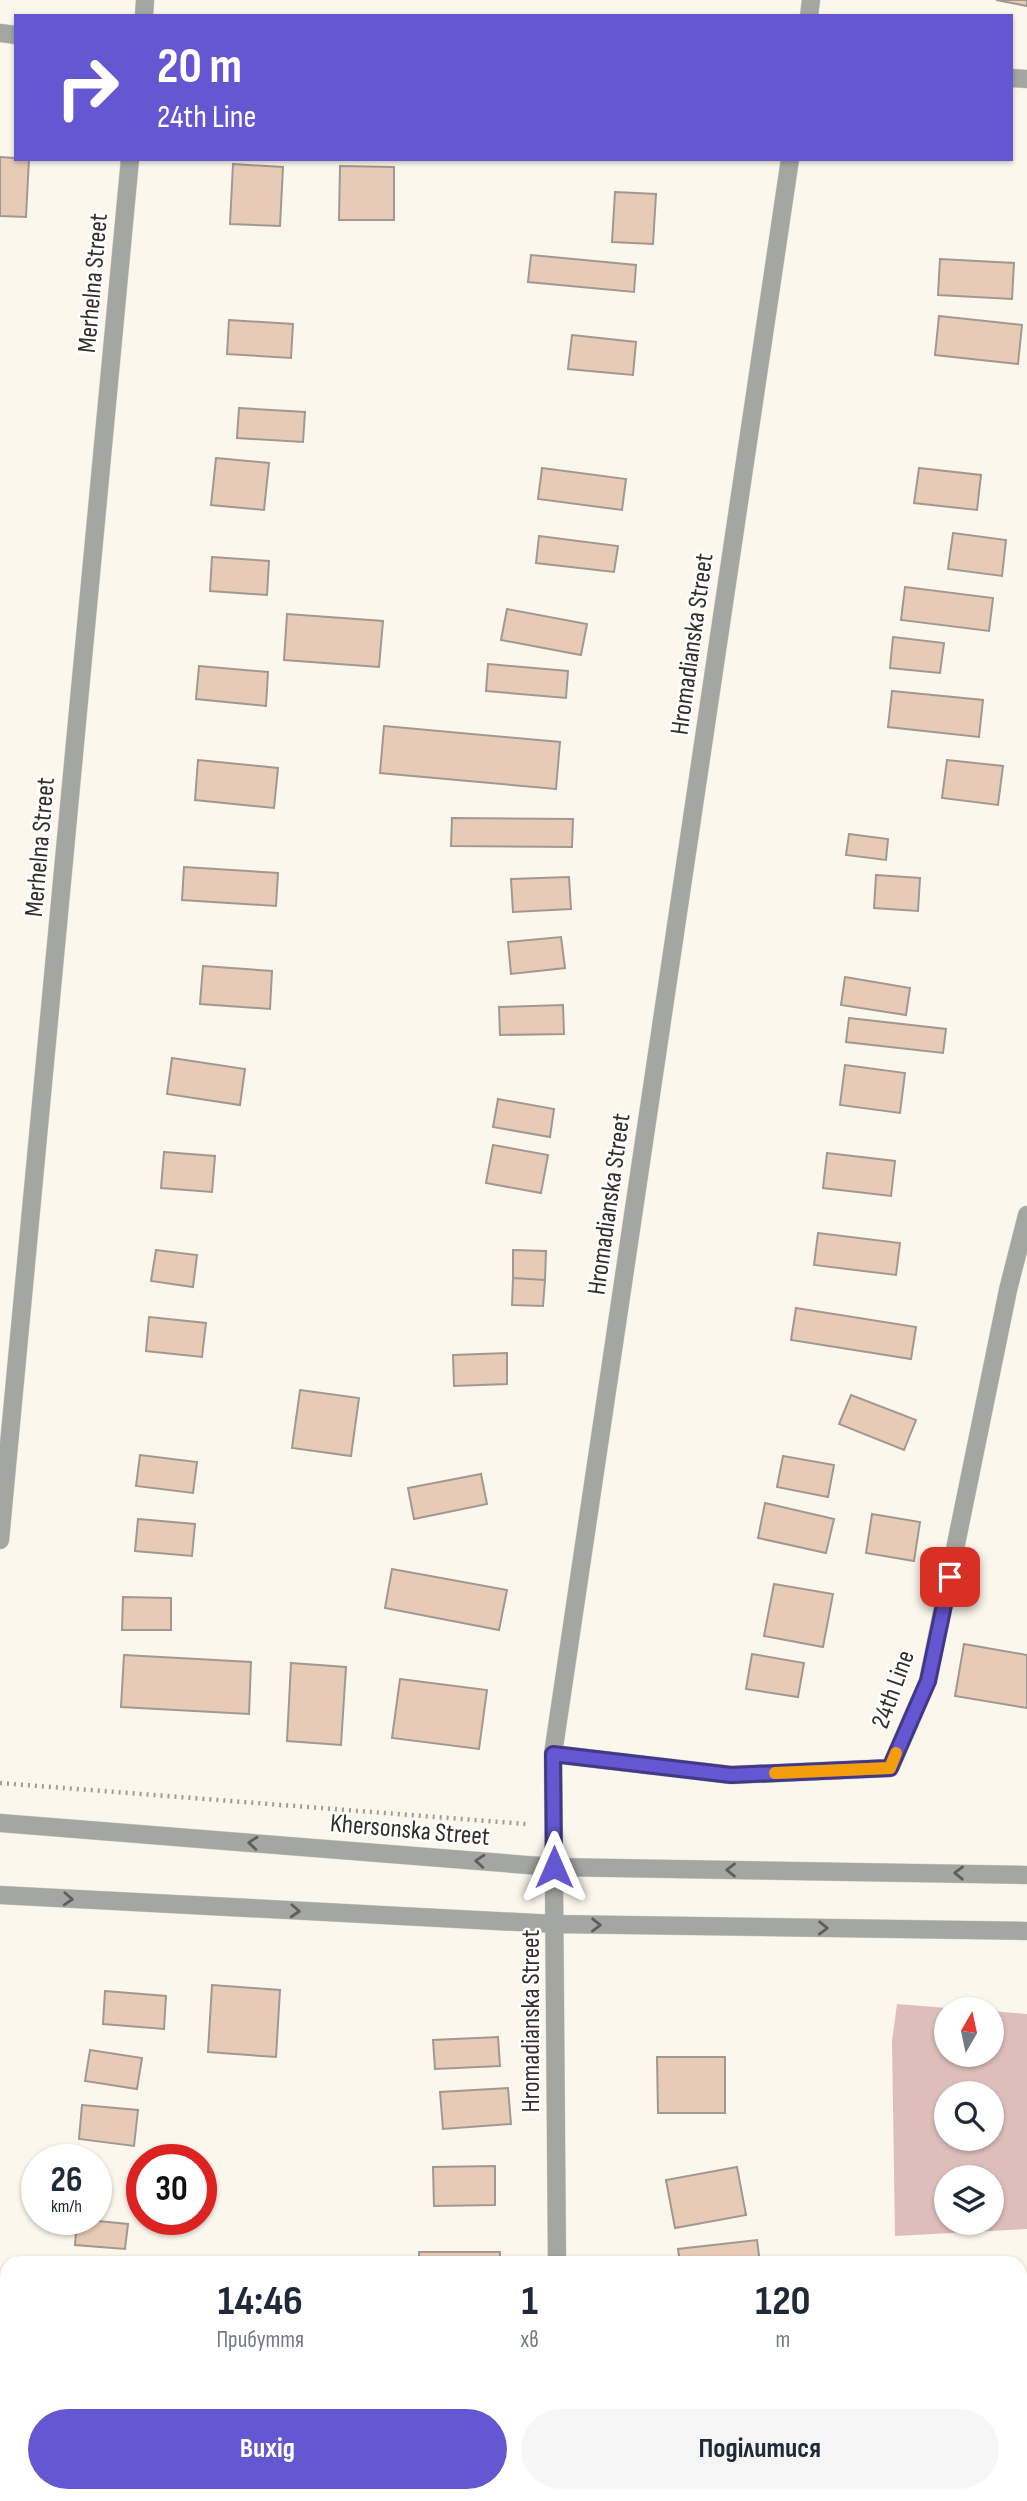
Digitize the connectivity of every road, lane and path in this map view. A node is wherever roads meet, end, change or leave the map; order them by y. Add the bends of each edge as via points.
1 (130, 161) edge
2 (790, 161) edge
3 (1027, 1215) edge
4 (0, 1540) edge
5 (553, 1754) junction
6 (0, 1783) edge
7 (0, 1823) edge
8 (553, 1826) junction
9 (554, 1867) junction
10 (1027, 1875) edge
11 (0, 1895) edge
12 (555, 1924) junction
13 (1027, 1931) edge
14 (557, 2256) edge

1 - 4 street, Merhelna Street
2 - 5 street, Hromadianska Street
3 - 5 street, 24th Line via 928,1681 890,1768 731,1775
5 - 8 street, Hromadianska Street
6 - 8 path
9 -> 7 street, Khersonska Street
8 - 9 street, Hromadianska Street
10 -> 9 street, Khersonska Street
9 - 12 street, Hromadianska Street
11 -> 12 street
12 -> 13 street
12 - 14 street, Hromadianska Street

